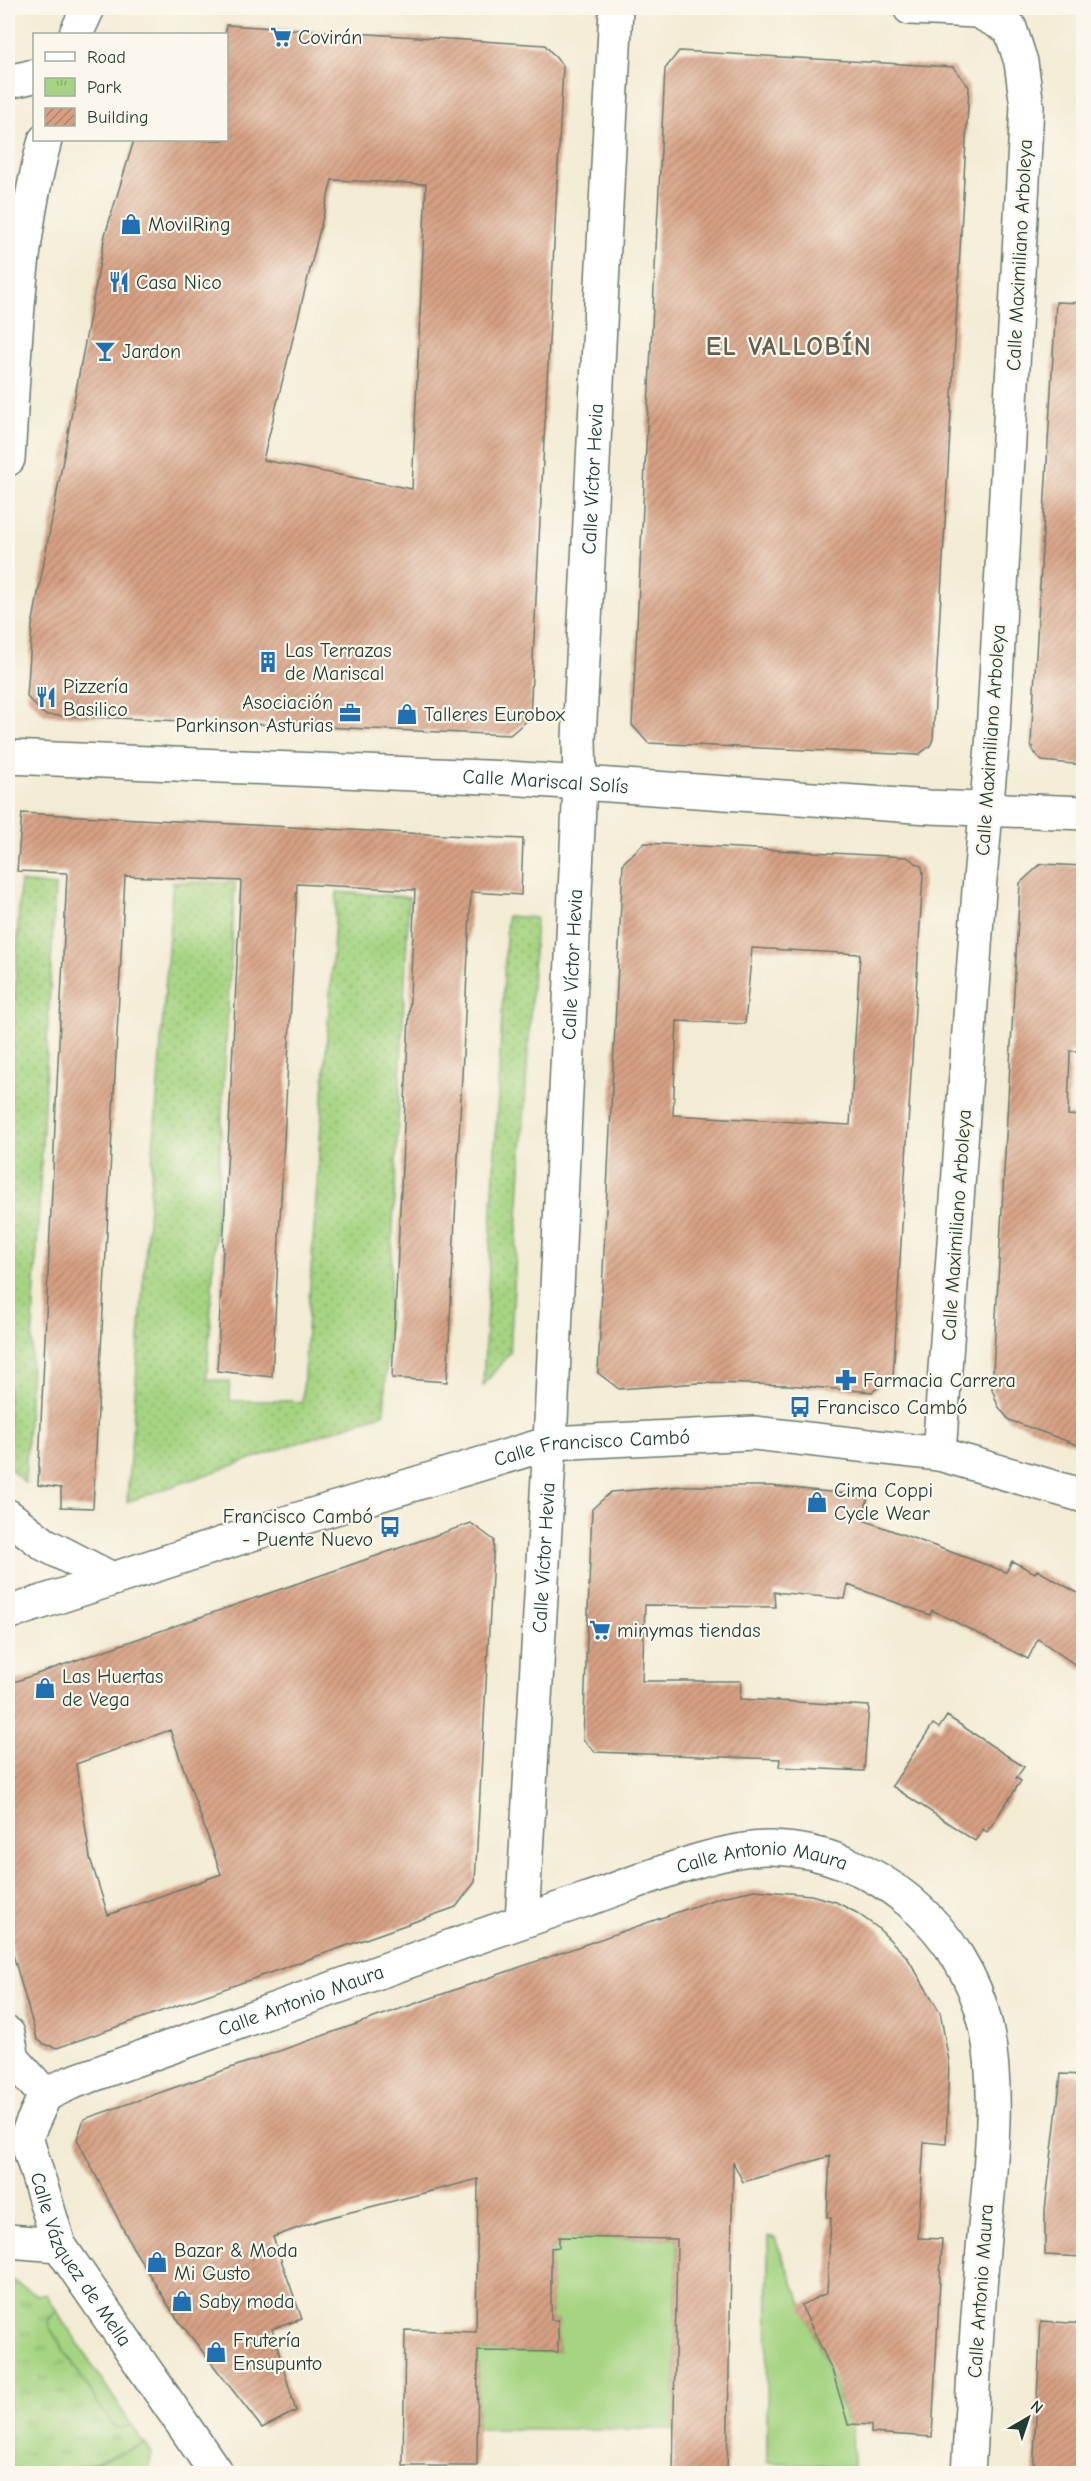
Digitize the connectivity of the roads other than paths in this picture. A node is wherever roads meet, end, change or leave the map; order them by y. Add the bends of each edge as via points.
1 (88, 8) edge
2 (616, 8) edge
3 (910, 8) edge
4 (76, 33) edge
5 (33, 76) edge
6 (8, 82) edge
7 (45, 141) edge
8 (8, 459) edge
9 (8, 758) edge
10 (580, 783) junction
11 (988, 808) junction
12 (1083, 813) edge
13 (550, 1443) junction
14 (939, 1454) junction
15 (1083, 1496) edge
16 (8, 1516) edge
17 (112, 1579) junction
18 (8, 1613) edge
19 (522, 1921) junction
20 (8, 2034) edge
21 (45, 2095) junction
22 (8, 2241) edge
23 (59, 2245) junction
24 (217, 2474) edge
25 (968, 2474) edge

1 - 4 street
2 - 10 street, Calle Víctor Hevia via 579,739
3 - 11 street, Calle Maximiliano Arboleya via 977,11 1010,28 1021,62 1027,106
5 - 6 street
7 - 8 street via 36,173 20,283
9 - 10 street, Calle Mariscal Solís
10 - 11 street, Calle Mariscal Solís
10 - 13 street, Calle Víctor Hevia
11 - 12 street, Calle Mariscal Solís
11 - 14 street, Calle Maximiliano Arboleya
13 - 14 street, Calle Francisco Cambó via 754,1433
13 - 17 street, Calle Francisco Cambó
13 - 19 street, Calle Víctor Hevia
14 - 15 street, Calle Francisco Cambó
16 - 17 street via 44,1544
17 - 18 street, Calle Francisco Cambó
19 - 21 street, Calle Antonio Maura
19 - 25 street, Calle Antonio Maura via 730,1853 775,1848 821,1855 873,1876 922,1911 946,1939 978,1996 991,2073 992,2152 975,2338
20 - 21 street via 13,2059
21 - 23 street, Calle Vázquez de Mella via 27,2137
22 - 23 street
23 - 24 street, Calle Vázquez de Mella

